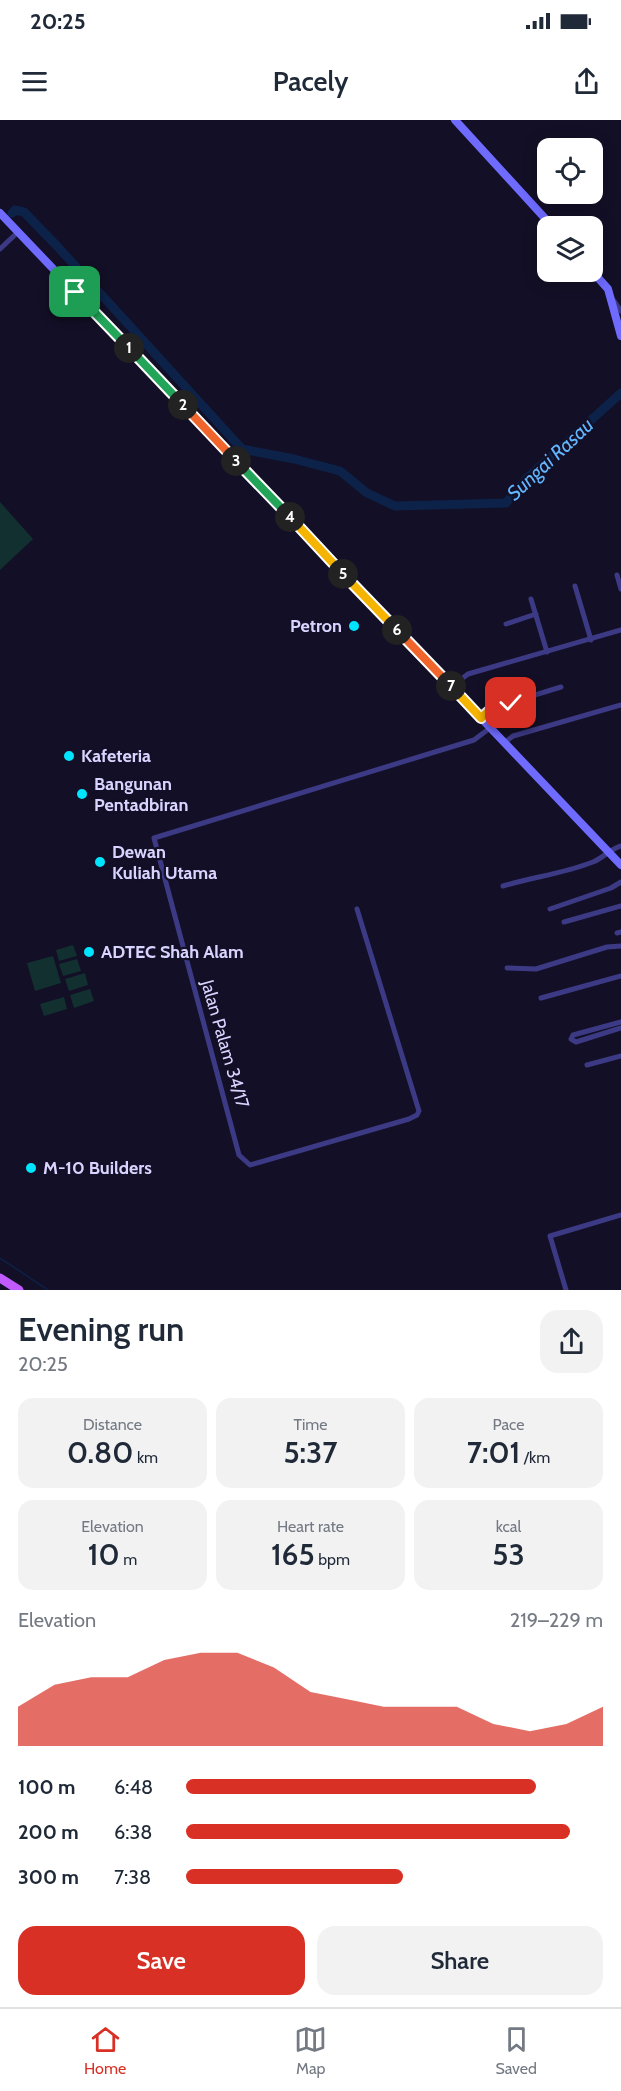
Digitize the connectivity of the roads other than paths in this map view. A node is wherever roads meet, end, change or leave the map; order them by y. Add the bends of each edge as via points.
1 (454, 120) edge
2 (0, 213) edge
3 (543, 216) edge
4 (18, 232) junction
5 (0, 249) edge
6 (602, 282) edge
7 (611, 297) junction
8 (621, 311) edge
9 (621, 336) edge
10 (617, 575) dead end
11 (575, 586) dead end
12 (621, 589) edge
13 (531, 599) dead end
14 (536, 614) junction
15 (506, 624) dead end
16 (621, 630) edge
17 (591, 640) junction
18 (547, 652) junction
19 (451, 687) junction
20 (561, 687) dead end
21 (621, 705) edge
22 (481, 718) junction
23 (490, 728) junction
24 (504, 743) junction
25 (621, 846) edge
26 (609, 852) junction
27 (621, 865) edge
28 (621, 882) edge
29 (503, 886) dead end
30 (621, 906) edge
31 (357, 909) dead end
32 (550, 909) dead end
33 (564, 922) dead end
34 (621, 946) edge
35 (507, 968) dead end
36 (621, 976) edge
37 (541, 998) dead end
38 (621, 1022) edge
39 (621, 1028) edge
40 (605, 1030) junction
41 (621, 1056) edge
42 (587, 1065) dead end
43 (621, 1215) edge
44 (0, 1278) edge
45 (19, 1290) edge
46 (566, 1290) edge

1 - 3 main road
2 - 4 main road
4 - 5 street
4 - 19 main road
6 - 7 main road
7 - 8 street
7 - 9 main road
10 - 12 street
11 - 17 street
13 - 14 street
14 - 15 street
14 - 18 street
16 - 17 street
17 - 18 street
18 - 19 street via 468,674
19 - 22 main road
20 - 22 street via 499,706
21 - 24 street via 513,736
22 - 23 main road
23 - 24 main road
23 - 31 street, Jalan Palam 34/17 via 474,740 154,838 239,1155 250,1165 417,1115 418,1106
24 - 26 main road
25 - 26 street
26 - 27 main road
26 - 29 street via 595,861 543,878
28 - 32 street
30 - 33 street
34 - 35 street via 536,969
36 - 37 street
38 - 40 street
39 - 40 street
40 - 40 street via 576,1042 571,1039 573,1035
41 - 42 street
43 - 46 street via 550,1236
44 - 45 main road

